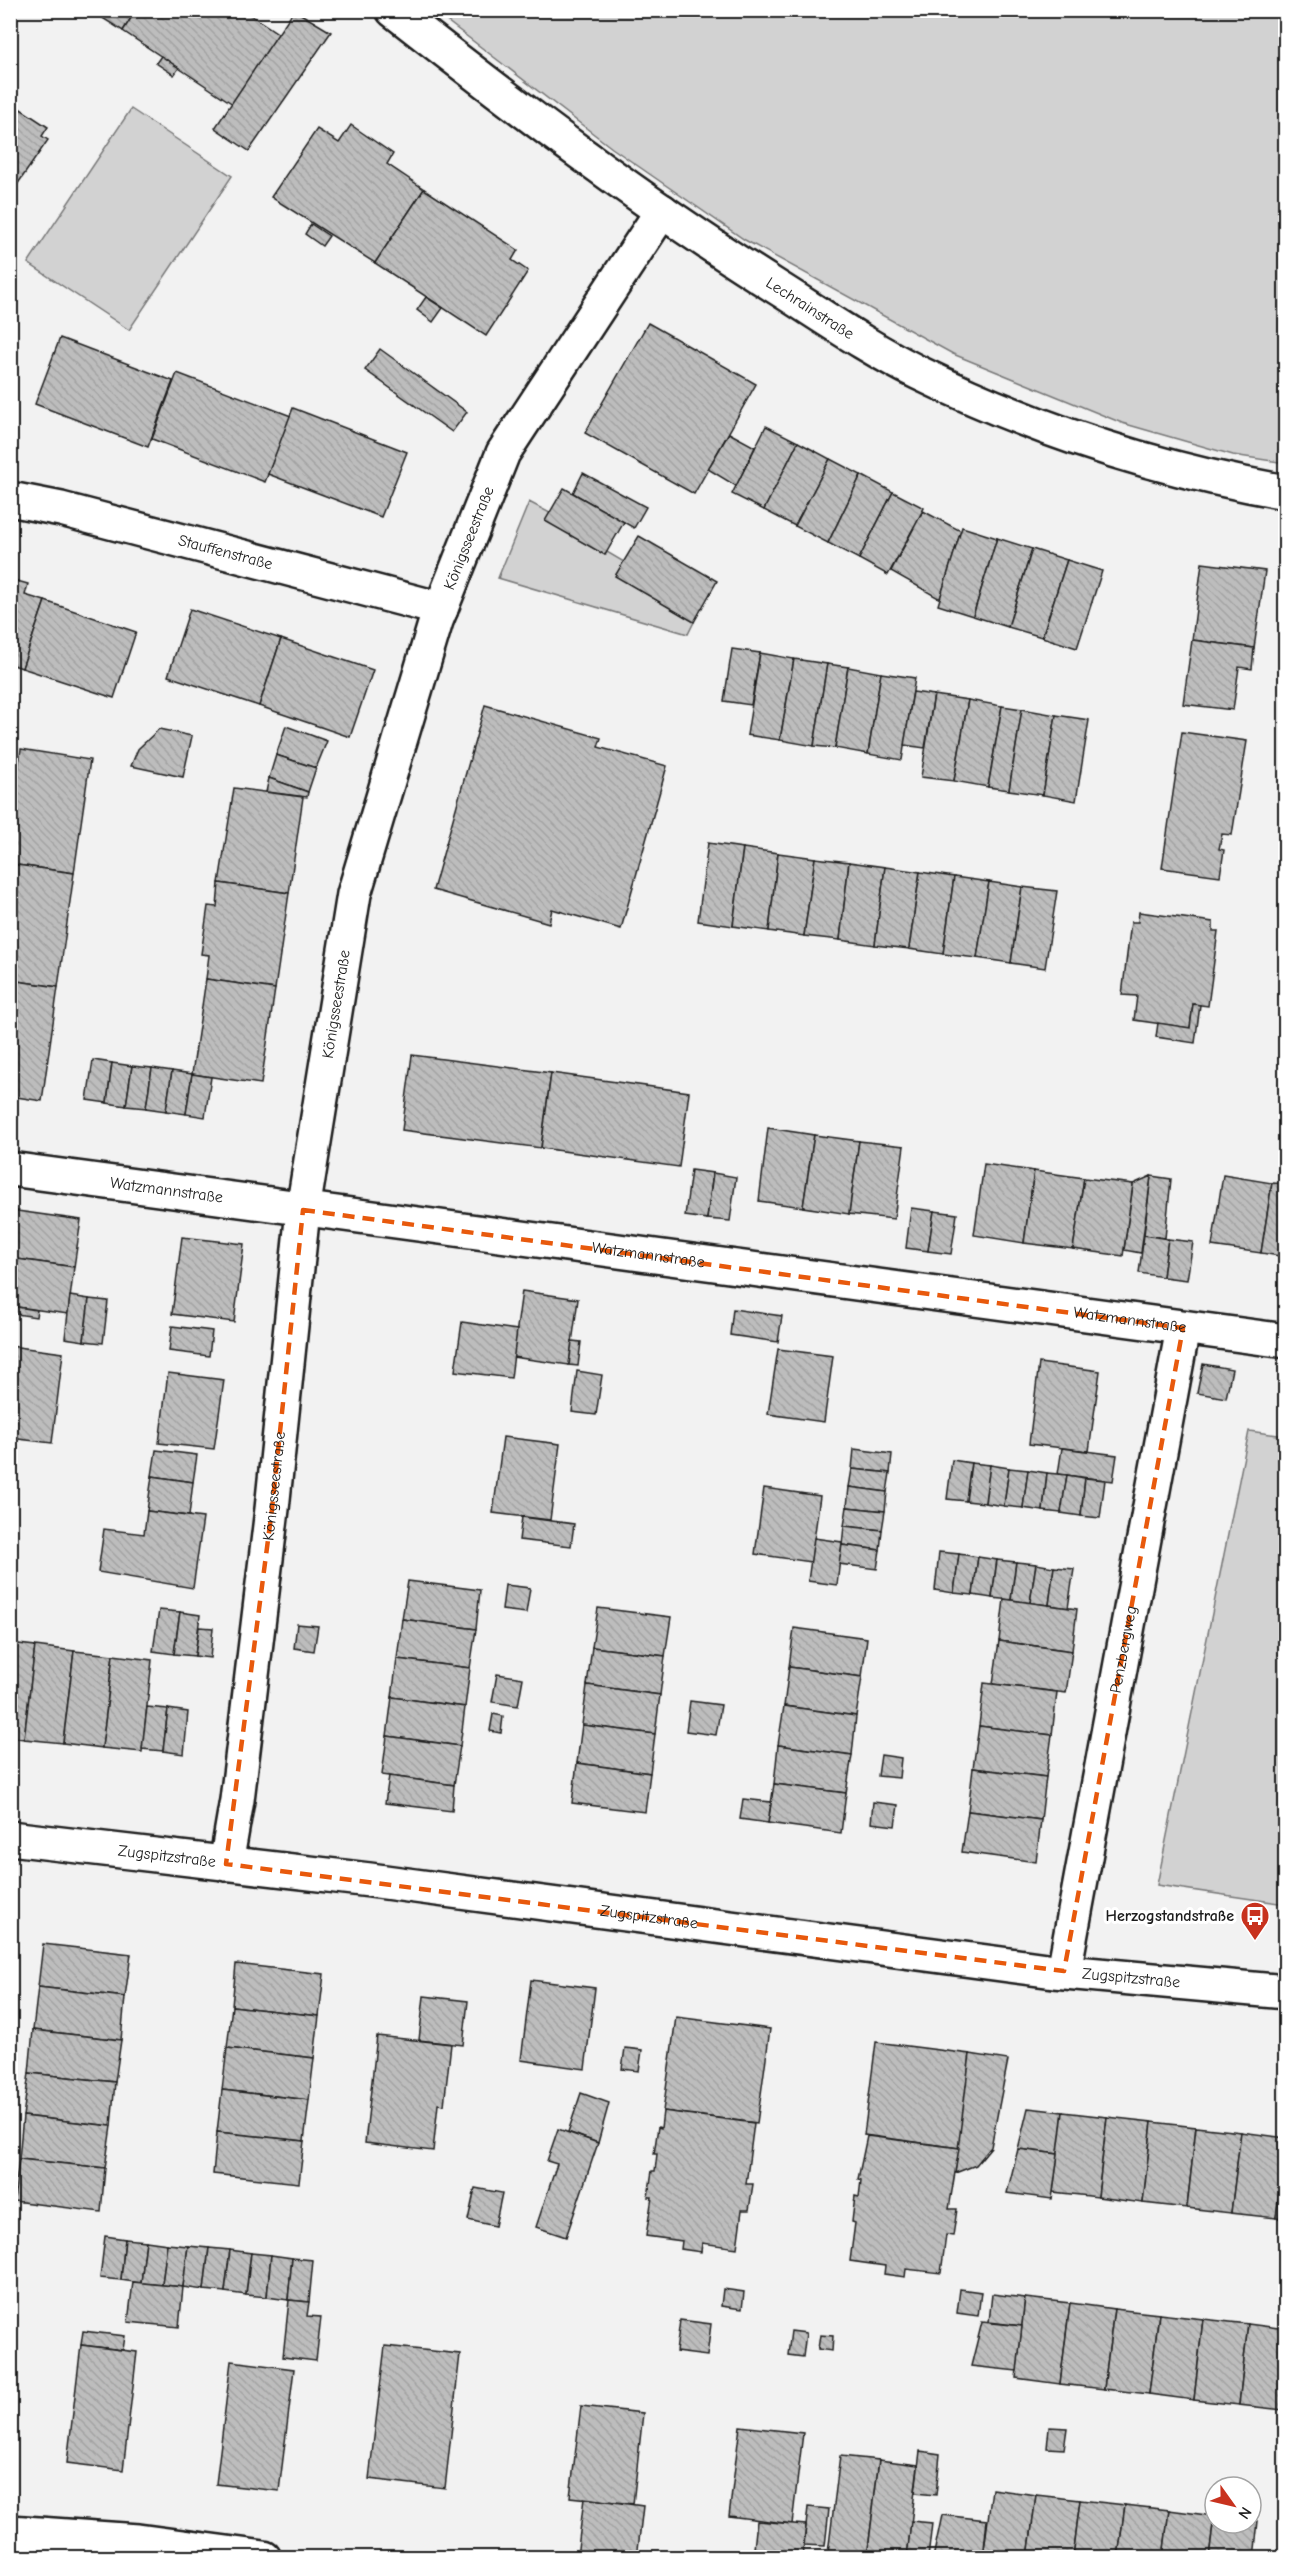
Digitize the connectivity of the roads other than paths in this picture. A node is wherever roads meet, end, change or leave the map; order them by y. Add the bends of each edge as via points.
1 (393, 10) edge
2 (662, 211) junction
3 (1286, 492) edge
4 (10, 499) edge
5 (441, 609) junction
6 (10, 1168) edge
7 (303, 1210) junction
8 (1183, 1328) junction
9 (1286, 1341) edge
10 (10, 1839) edge
11 (226, 1864) junction
12 (1064, 1971) junction
13 (1286, 1992) edge
14 (10, 2532) edge
15 (264, 2558) edge

1 - 2 street, Lechrainstraße via 547,130
2 - 3 street, Lechrainstraße via 834,324 918,372 999,409 1122,454 1231,483
2 - 5 street, Königsseestraße via 503,453
4 - 5 street, Stauffenstraße
5 - 7 street, Königsseestraße via 354,894
6 - 7 street, Watzmannstraße
7 - 8 street, Watzmannstraße
7 - 11 street, Königsseestraße via 272,1509
8 - 9 street, Watzmannstraße
8 - 12 street, Penzbergweg
10 - 11 street, Zugspitzstraße
11 - 12 street, Zugspitzstraße
12 - 13 street, Zugspitzstraße
14 - 15 street via 138,2541

